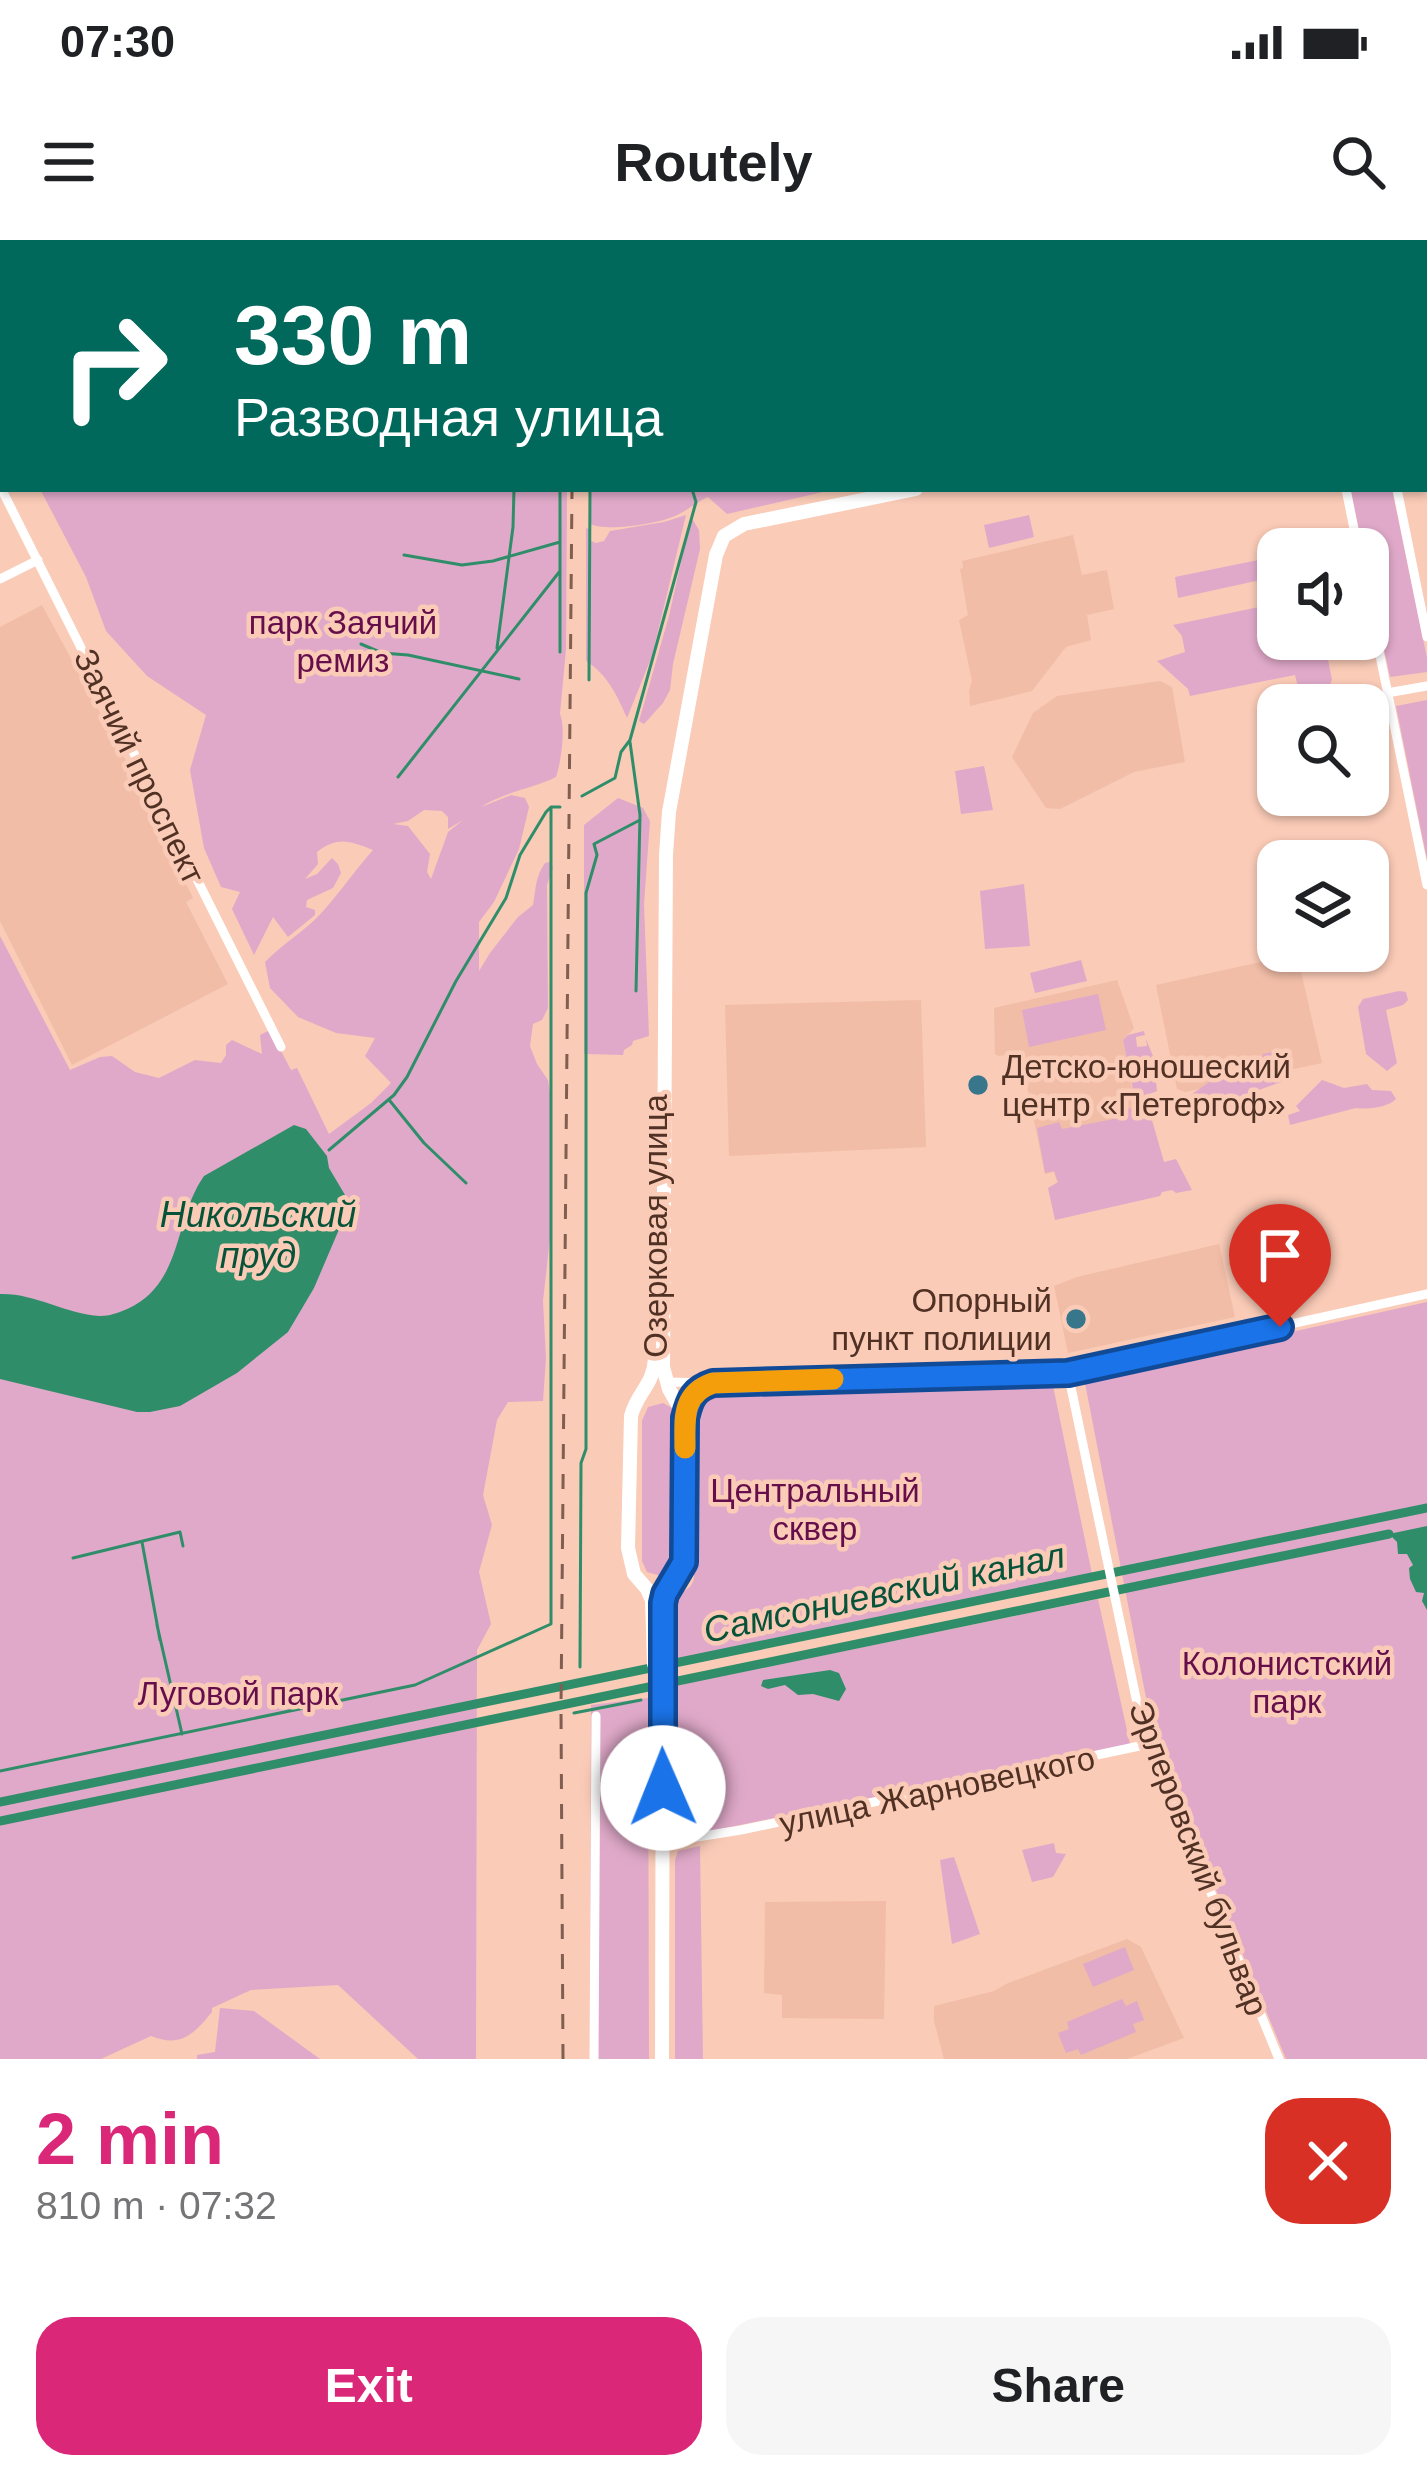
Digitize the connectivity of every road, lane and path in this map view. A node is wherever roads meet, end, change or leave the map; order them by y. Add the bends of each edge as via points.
1 (4, 492) edge
2 (863, 492) edge
3 (901, 492) edge
4 (1347, 492) edge
5 (1398, 492) edge
6 (1354, 528) edge
7 (722, 533) junction
8 (38, 560) junction
9 (0, 579) edge
10 (1427, 637) edge
11 (1427, 686) edge
12 (1389, 693) edge
13 (1389, 698) edge
14 (1427, 885) edge
15 (281, 1046) dead end
16 (1427, 1294) edge
17 (1068, 1373) junction
18 (659, 1381) junction
19 (713, 1383) junction
20 (685, 1418) junction
21 (631, 1565) junction
22 (681, 1571) junction
23 (658, 1654) junction
24 (596, 1716) dead end
25 (1149, 1744) junction
26 (658, 1844) junction
27 (594, 2059) edge
28 (658, 2059) edge
29 (1279, 2059) edge

1 - 8 street, Заячий проспект
2 - 7 street via 739,517
3 - 7 street
4 - 6 street
5 - 10 street
7 - 18 street, Озерковая улица via 705,568 660,825
8 - 9 street
8 - 15 street, Заячий проспект
11 - 12 street
13 - 14 street
16 - 17 street
17 - 19 street
17 - 25 street, Эрлеровский бульвар
18 - 19 street
18 - 20 street, Озерковая улица
18 - 21 street, Озерковая улица via 635,1403 630,1423
19 - 20 street, Озерковая улица via 694,1392
20 - 22 street, Озерковая улица
21 - 22 street via 655,1582
21 - 23 street, Озерковая улица via 651,1597
22 - 23 street, Озерковая улица via 663,1599
23 - 26 street, Озерковая улица
24 - 27 street
25 - 26 street, улица Жарновецкого
25 - 29 street, Эрлеровский бульвар
26 - 28 street, Озерковая улица

